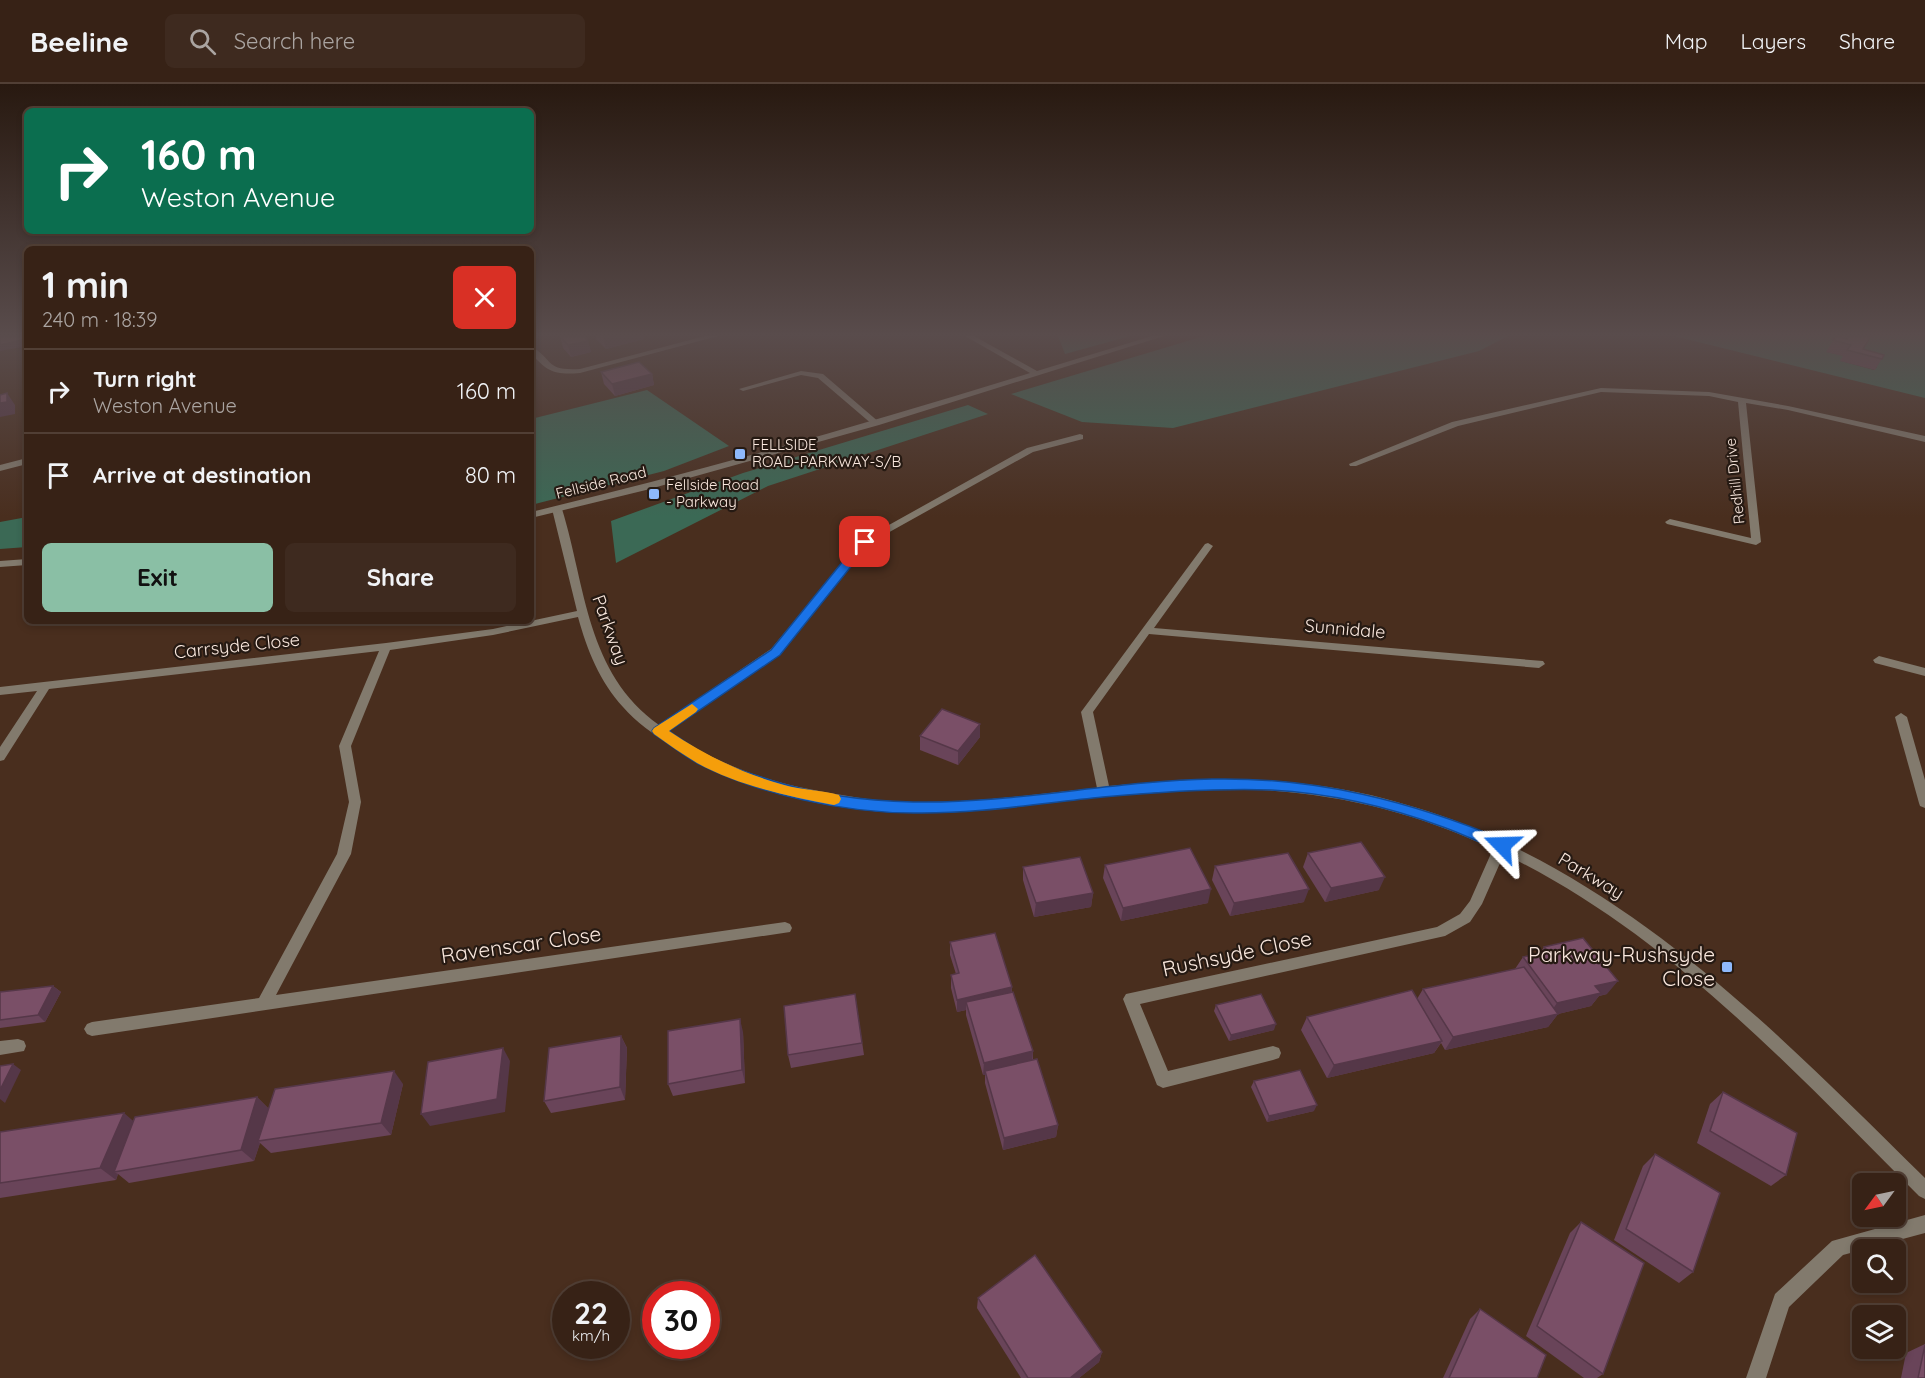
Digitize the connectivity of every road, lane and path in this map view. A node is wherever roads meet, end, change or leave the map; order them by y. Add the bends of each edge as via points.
1 (844, 396) edge
2 (961, 396) edge
3 (1574, 396) edge
4 (1725, 396) edge
5 (1742, 399) junction
6 (876, 423) junction
7 (1080, 437) dead end
8 (1925, 439) edge
9 (24, 462) edge
10 (1353, 464) dead end
11 (0, 468) edge
12 (556, 509) junction
13 (534, 514) edge
14 (1670, 522) dead end
15 (1208, 546) dead end
16 (24, 562) edge
17 (0, 564) edge
18 (583, 613) junction
19 (534, 623) edge
20 (531, 624) edge
21 (1148, 631) junction
22 (386, 647) junction
23 (1879, 660) dead end
24 (1539, 664) dead end
25 (1925, 672) edge
26 (46, 685) junction
27 (0, 691) edge
28 (1901, 717) dead end
29 (659, 731) junction
30 (0, 757) edge
31 (1104, 792) junction
32 (1925, 803) edge
33 (1502, 845) junction
34 (785, 928) dead end
35 (264, 1004) junction
36 (92, 1029) dead end
37 (18, 1046) dead end
38 (0, 1048) edge
39 (1273, 1053) dead end
40 (1925, 1190) edge
41 (1925, 1224) edge
42 (1756, 1378) edge

1 - 6 street
2 - 6 street, Fellside Road
3 - 10 street via 1455,424
4 - 5 street
5 - 8 street
5 - 14 street, Redhill Drive via 1756,542
6 - 12 street, Fellside Road
7 - 29 street via 1030,450 865,542 775,652
9 - 11 street
12 - 13 street, Fellside Road
12 - 18 street, Parkway
15 - 21 street
16 - 17 street
18 - 19 street, Carrsyde Close
18 - 29 street, Parkway via 596,653 620,697
20 - 22 street, Carrsyde Close
21 - 24 street, Sunnidale
21 - 31 street via 1087,712
22 - 26 street, Carrsyde Close
22 - 35 street via 345,746 355,802 344,854
23 - 25 street
26 - 27 street, Carrsyde Close
26 - 30 street
28 - 32 street
29 - 31 street, Parkway via 702,759 745,778 800,794 855,802 913,808 997,804
31 - 33 street, Parkway via 1211,784 1273,785 1332,792 1447,822
33 - 39 street, Rushsyde Close via 1475,904 1465,918 1440,932 1131,999 1163,1080
33 - 40 street, Parkway via 1607,904 1706,980
34 - 35 street, Ravenscar Close
35 - 36 street, Ravenscar Close
37 - 38 street
41 - 42 street via 1838,1247 1782,1301

